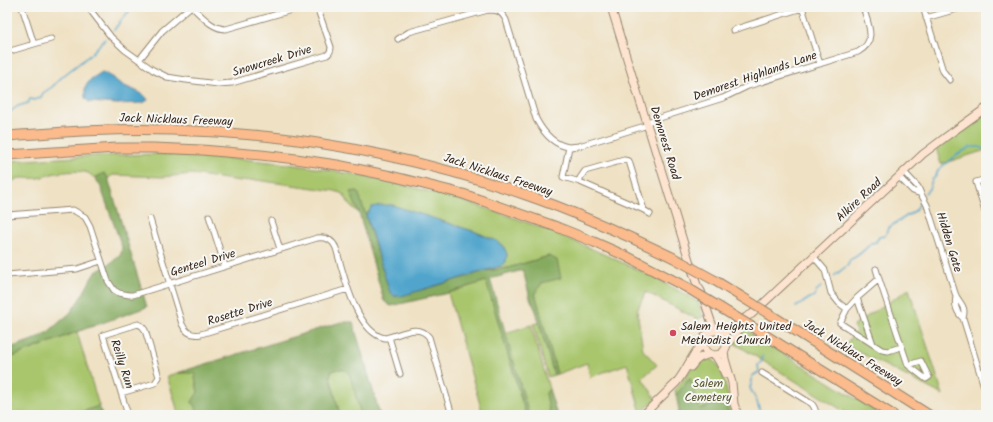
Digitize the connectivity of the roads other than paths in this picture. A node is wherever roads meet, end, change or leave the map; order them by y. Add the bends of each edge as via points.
1 (22, 7) edge
2 (88, 7) edge
3 (191, 7) edge
4 (302, 7) edge
5 (317, 7) edge
6 (611, 7) edge
7 (863, 7) edge
8 (922, 7) edge
9 (964, 7) edge
10 (802, 8) edge
11 (926, 18) junction
12 (734, 30) dead end
13 (51, 39) dead end
14 (398, 39) dead end
15 (34, 44) junction
16 (7, 52) edge
17 (139, 60) junction
18 (820, 64) junction
19 (950, 80) dead end
20 (986, 108) edge
21 (647, 124) junction
22 (7, 136) edge
23 (569, 147) junction
24 (7, 155) edge
25 (902, 174) junction
26 (986, 179) edge
27 (580, 182) junction
28 (644, 210) junction
29 (650, 214) dead end
30 (7, 215) edge
31 (986, 215) edge
32 (209, 216) dead end
33 (150, 219) dead end
34 (271, 221) dead end
35 (280, 249) junction
36 (814, 257) junction
37 (101, 261) junction
38 (225, 266) junction
39 (876, 269) dead end
40 (7, 275) edge
41 (879, 280) junction
42 (170, 284) junction
43 (697, 285) junction
44 (348, 289) junction
45 (857, 298) junction
46 (847, 309) junction
47 (752, 314) junction
48 (720, 333) junction
49 (389, 337) junction
50 (705, 338) junction
51 (872, 344) junction
52 (901, 347) junction
53 (725, 349) junction
54 (713, 354) junction
55 (908, 365) dead end
56 (762, 373) dead end
57 (400, 374) dead end
58 (680, 379) junction
59 (121, 393) junction
60 (986, 393) edge
61 (128, 415) edge
62 (452, 415) edge
63 (643, 415) edge
64 (733, 415) edge
65 (738, 415) edge
66 (817, 415) edge
67 (893, 415) edge
68 (929, 415) edge

1 - 15 street
2 - 17 street, Snowcreek Drive via 111,37
3 - 4 street via 212,26 226,29
3 - 17 street via 162,31
5 - 17 street, Snowcreek Drive via 330,44 331,51 327,55 226,84 167,77
6 - 21 main road, Demorest Road
7 - 18 street, Demorest Highlands Lane via 870,33 868,45 858,52
8 - 11 street
9 - 11 street
10 - 12 street
10 - 18 street
11 - 19 street via 943,71
13 - 15 street
14 - 23 street via 409,32 488,10 502,13 536,119 551,139
15 - 16 street
18 - 21 street, Demorest Highlands Lane via 748,86 724,98
20 - 25 main road, Alkire Road via 928,150
21 - 23 street, Demorest Highlands Lane
21 - 43 main road, Demorest Road
22 - 68 highway, Jack Nicklaus Freeway, bridge via 84,131 171,130 294,139 396,157 526,195 586,218 672,257 737,294
23 - 27 street via 563,177
24 - 67 highway, bridge via 117,148 202,150 261,155 349,167 463,194 557,227 626,256 758,330
25 - 36 main road, Alkire Road
25 - 60 street, Hidden Gate via 915,192 921,194 927,205 956,297 956,309 963,318
26 - 31 street via 976,182
27 - 28 street
27 - 28 street via 585,171 627,160
28 - 29 street
30 - 37 street, Genteel Drive via 73,210 85,217 90,226
32 - 38 street
33 - 42 street
34 - 35 street
35 - 38 street, Genteel Drive
35 - 44 street, Genteel Drive via 317,238 329,239 336,248
36 - 46 street via 824,270 831,293
36 - 47 main road, Alkire Road
37 - 40 street via 77,269
37 - 42 street, Genteel Drive via 108,281 119,293 134,295
38 - 42 street, Genteel Drive
39 - 41 street
41 - 45 street
41 - 52 street
42 - 44 street, Rosette Drive via 184,328 193,335
43 - 48 main road, Demorest Road via 714,329
43 - 50 main road, Demorest Road via 707,326
44 - 49 street via 356,310 373,333
45 - 46 street
45 - 51 street
46 - 51 street via 840,323
47 - 48 main road, Alkire Road via 732,330
47 - 53 main road, Alkire Road
48 - 50 main road via 712,332
48 - 53 main road via 726,339
49 - 57 street
49 - 62 street via 416,330 426,334
50 - 54 main road via 705,349
50 - 58 main road via 694,352
51 - 52 street via 888,351
52 - 55 street
53 - 54 main road via 720,354
53 - 65 main road via 724,359
54 - 58 main road via 697,359
54 - 64 main road via 726,377
56 - 66 street via 812,404
58 - 63 main road
59 - 59 street, Reilly Run via 103,335 138,324 145,330 159,377 155,383
59 - 61 street, Reilly Run

